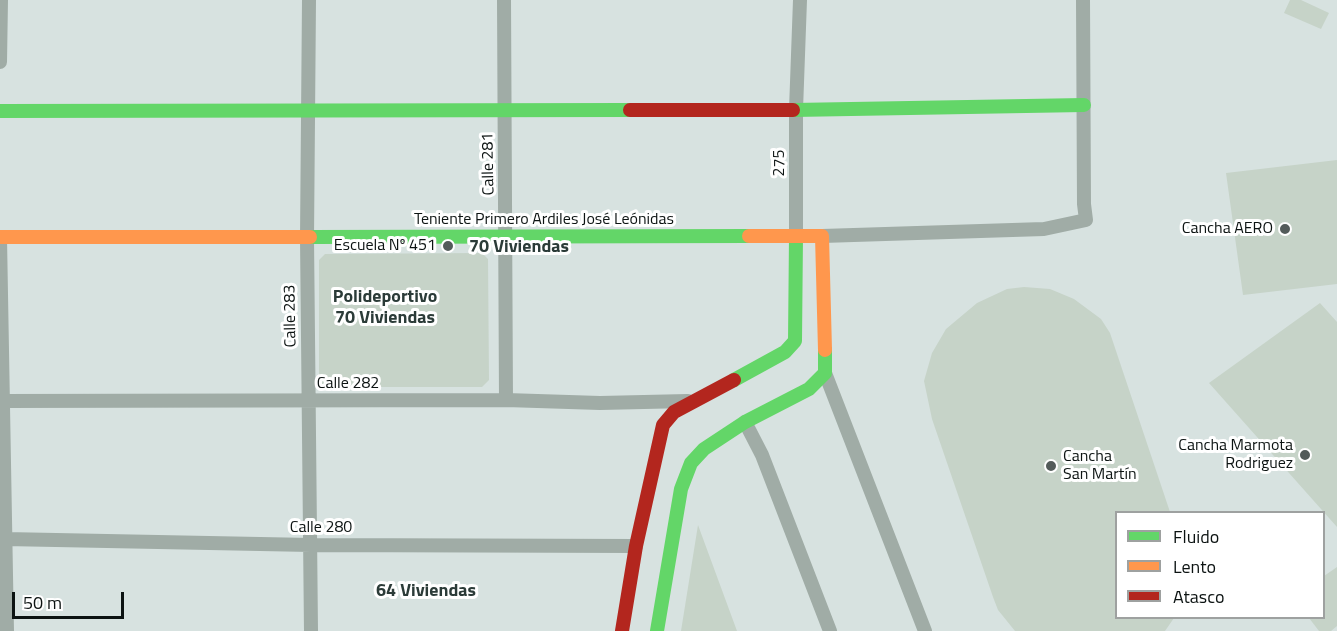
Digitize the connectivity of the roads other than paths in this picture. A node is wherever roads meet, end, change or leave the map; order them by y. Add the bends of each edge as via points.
1 (1, 0) edge
2 (309, 0) edge
3 (504, 0) edge
4 (800, 0) edge
5 (1083, 0) edge
6 (0, 62) edge
7 (1084, 105) junction
8 (796, 110) junction
9 (0, 111) edge
10 (308, 111) junction
11 (505, 111) junction
12 (796, 236) junction
13 (822, 236) junction
14 (506, 237) junction
15 (0, 238) edge
16 (307, 238) junction
17 (825, 373) junction
18 (308, 400) junction
19 (506, 400) junction
20 (3, 401) junction
21 (693, 401) junction
22 (745, 422) junction
23 (2, 472) edge
24 (5, 539) junction
25 (311, 545) junction
26 (636, 546) junction
27 (7, 631) edge
28 (311, 631) edge
29 (622, 631) edge
30 (657, 631) edge
31 (830, 631) edge
32 (925, 631) edge

1 - 6 street
2 - 10 street, Calle 283
3 - 11 street, Calle 281
4 - 8 street, 275
5 - 7 street
7 - 8 street
7 - 13 street, Teniente Primero Ardiles José Leónidas via 1086,220 1044,229
8 - 11 street
8 - 12 street, 275
9 - 10 street
10 - 11 street
10 - 16 street, Calle 283
11 - 14 street, Calle 281
12 - 13 street, Teniente Primero Ardiles José Leónidas
12 - 14 street, Teniente Primero Ardiles José Leónidas
12 - 21 street, 275 via 795,341 785,352
13 - 17 street
14 - 16 street, Teniente Primero Ardiles José Leónidas
14 - 19 street, Calle 281
15 - 16 street, Teniente Primero Ardiles José Leónidas
15 - 20 street
16 - 18 street, Calle 283
17 - 22 street via 809,388
17 - 32 street
18 - 19 street, Calle 282
18 - 20 street, Calle 282
18 - 25 street, Calle 283
19 - 21 street, Calle 282
20 - 23 street
21 - 26 street via 674,412 663,425
22 - 30 street via 705,449 692,463 681,489
22 - 31 street via 762,455
23 - 24 street
24 - 25 street, Calle 280
24 - 27 street
25 - 26 street, Calle 280
25 - 28 street, Calle 283
26 - 29 street

